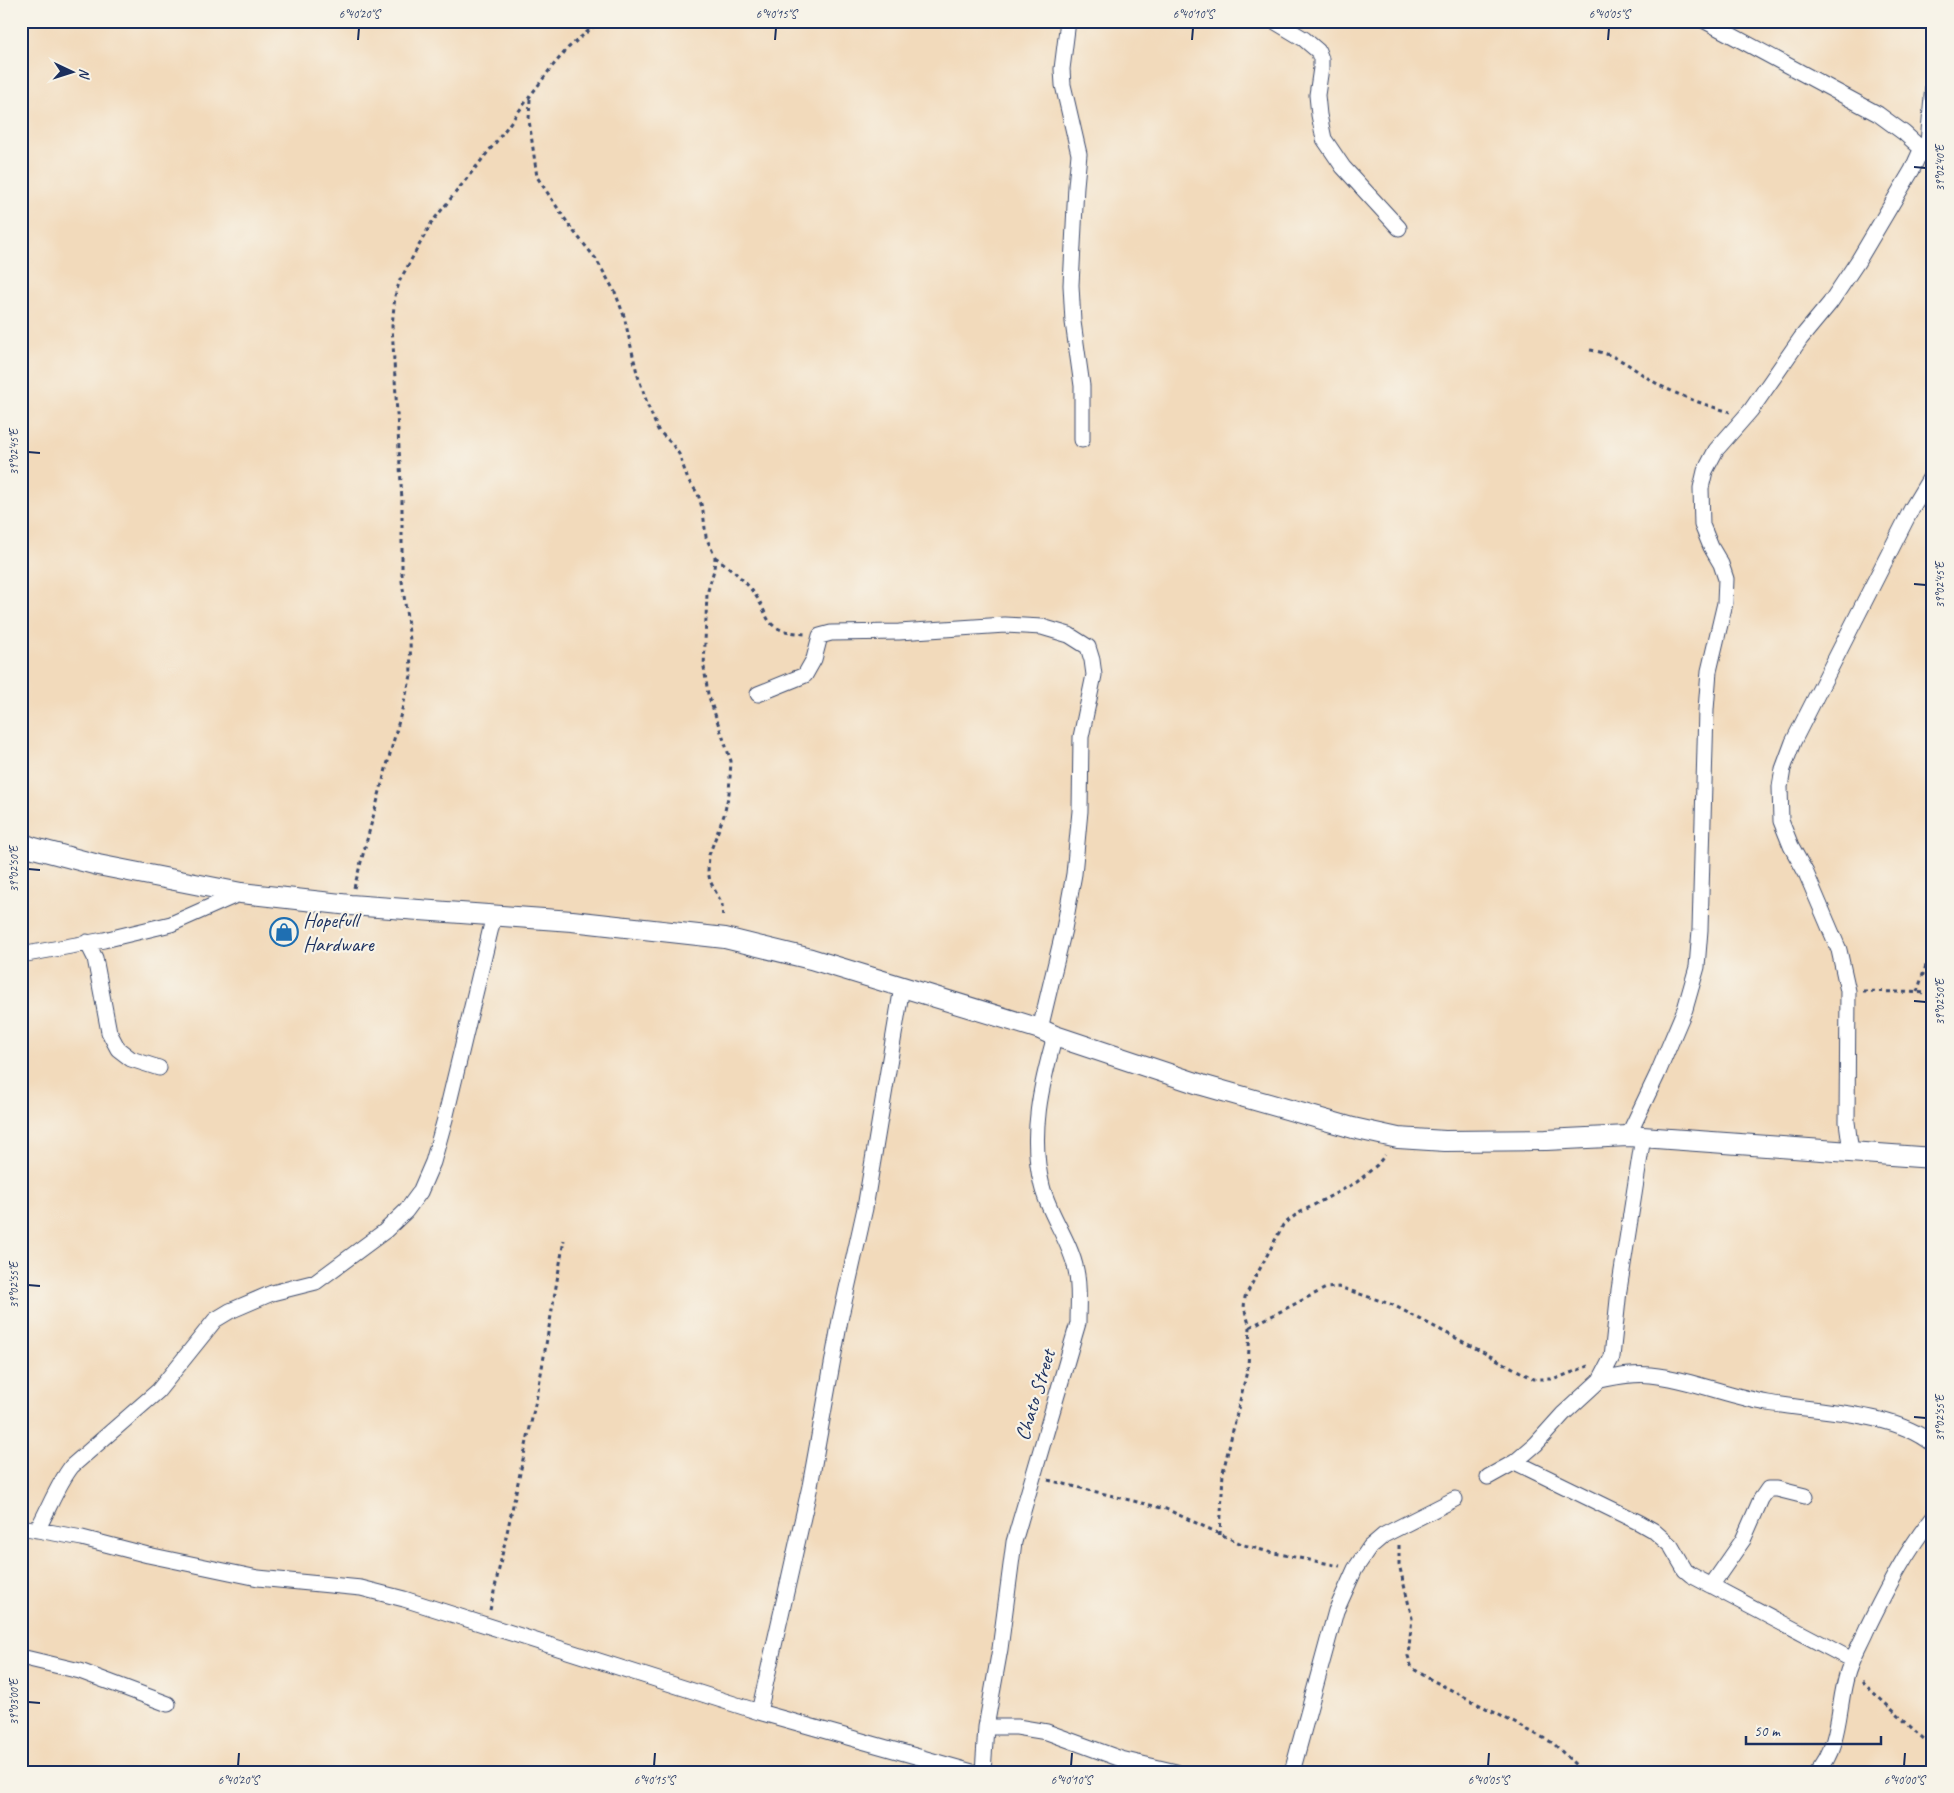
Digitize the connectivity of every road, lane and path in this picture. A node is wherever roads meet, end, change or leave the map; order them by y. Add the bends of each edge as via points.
1 (600, 21) edge
2 (1068, 21) edge
3 (1274, 21) edge
4 (1705, 21) edge
5 (1933, 86) edge
6 (530, 97) junction
7 (1927, 154) edge
8 (1398, 228) dead end
9 (1590, 350) dead end
10 (1744, 418) junction
11 (1082, 440) dead end
12 (1933, 474) edge
13 (715, 557) junction
14 (820, 636) junction
15 (758, 694) dead end
16 (21, 843) edge
17 (241, 893) junction
18 (350, 905) junction
19 (494, 915) junction
20 (725, 938) junction
21 (86, 942) junction
22 (1933, 945) edge
23 (21, 955) edge
24 (902, 986) junction
25 (1848, 991) junction
26 (1917, 992) junction
27 (1933, 993) edge
28 (1048, 1033) junction
29 (159, 1068) dead end
30 (1636, 1136) junction
31 (1398, 1138) junction
32 (1851, 1152) junction
33 (1933, 1158) edge
34 (564, 1240) dead end
35 (1250, 1327) junction
36 (1612, 1357) junction
37 (1600, 1380) junction
38 (1933, 1444) edge
39 (1515, 1462) junction
40 (1033, 1477) junction
41 (1488, 1477) dead end
42 (1805, 1496) dead end
43 (1455, 1499) dead end
44 (1933, 1517) edge
45 (21, 1527) edge
46 (1397, 1529) junction
47 (37, 1530) junction
48 (1220, 1534) junction
49 (1356, 1569) junction
50 (1711, 1586) junction
51 (486, 1626) junction
52 (21, 1657) edge
53 (1850, 1665) junction
54 (168, 1704) dead end
55 (759, 1712) junction
56 (986, 1727) junction
57 (1933, 1744) edge
58 (972, 1772) edge
59 (983, 1772) edge
60 (1176, 1772) edge
61 (1292, 1772) edge
62 (1583, 1772) edge
63 (1817, 1772) edge

1 - 6 path via 568,48
2 - 11 street via 1062,69 1080,154 1072,285 1073,322 1082,386
3 - 8 street via 1318,51 1321,68 1317,95 1324,139 1343,167
4 - 7 street via 1878,114
5 - 7 street
6 - 13 path via 529,120 537,177 596,259 615,292 648,406 658,430 679,454 688,480 698,494 706,537
6 - 18 path via 432,222 394,296 392,326 402,501 402,581 411,676
7 - 10 street via 1912,170 1830,303
9 - 10 path via 1620,359 1661,386 1690,400
10 - 30 street via 1716,450 1700,488 1702,525 1726,579 1726,603 1709,671 1697,967 1685,1009
12 - 25 street via 1912,508 1793,742 1780,787 1781,821 1839,950
13 - 14 path via 751,589 773,625 791,633
13 - 20 path via 707,594 704,667 708,694 731,761 729,793 709,854 708,871 722,904
14 - 15 street via 810,670 805,675
14 - 28 street, Chato Street via 1006,624 1042,627 1069,635 1088,647 1094,675 1081,737 1080,811 1074,874
16 - 17 street via 98,865
17 - 18 street
17 - 21 street via 171,924
18 - 19 street
19 - 20 street
19 - 47 street via 433,1162 420,1192 406,1211 385,1231 316,1282 272,1293 230,1310 215,1320 158,1391 72,1466 62,1478
20 - 24 street
21 - 23 street
21 - 29 street via 95,958 108,1026 118,1049 130,1060
22 - 26 path
24 - 28 street
24 - 55 street via 874,1161 840,1320 810,1486
25 - 26 path
25 - 32 street via 1847,1122
26 - 27 path
28 - 31 street via 1202,1085
28 - 40 street, Chato Street via 1036,1119 1037,1154 1041,1185 1076,1269 1078,1323
30 - 31 street via 1482,1141
30 - 32 street
30 - 36 street
31 - 35 path via 1377,1165 1357,1182 1283,1225 1245,1297 1244,1308
32 - 33 street
34 - 51 path via 538,1392
35 - 36 path via 1326,1288 1339,1287 1392,1305 1534,1379 1555,1379
35 - 48 path via 1248,1367 1223,1472
36 - 37 street
37 - 38 street via 1627,1375 1677,1379 1767,1403 1893,1423
37 - 39 street
39 - 41 street
39 - 50 street via 1640,1522 1672,1546 1685,1570
40 - 48 path via 1166,1509
40 - 56 street, Chato Street via 1014,1542
42 - 50 street via 1768,1490 1743,1540
43 - 46 street
44 - 53 street via 1883,1596
45 - 47 street
46 - 49 street via 1370,1547
46 - 62 path via 1399,1564 1412,1618 1408,1656 1412,1668 1553,1743
47 - 51 street via 258,1578 362,1588 436,1608
48 - 49 path via 1269,1552
49 - 61 street via 1336,1611
50 - 53 street via 1774,1618
51 - 55 street
52 - 54 street via 80,1671
53 - 57 path via 1926,1741
53 - 63 street via 1834,1744
55 - 58 street
56 - 59 street, Chato Street
56 - 60 street via 1018,1727 1047,1732 1122,1759

